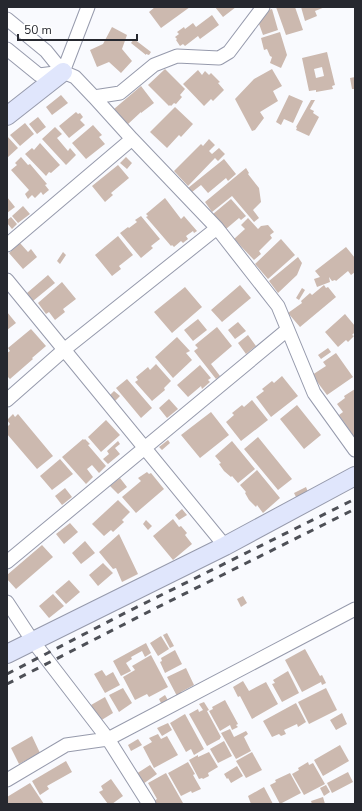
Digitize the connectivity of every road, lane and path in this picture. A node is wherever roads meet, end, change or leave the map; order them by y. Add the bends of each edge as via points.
1 (88, 7) edge
2 (263, 7) edge
3 (7, 19) edge
4 (7, 49) edge
5 (63, 72) junction
6 (94, 97) junction
7 (7, 116) edge
8 (132, 139) junction
9 (216, 228) junction
10 (7, 245) edge
11 (7, 280) edge
12 (287, 330) junction
13 (65, 350) junction
14 (7, 400) edge
15 (145, 448) junction
16 (355, 450) edge
17 (355, 476) edge
18 (225, 546) junction
19 (7, 562) edge
20 (7, 602) edge
21 (355, 609) edge
22 (32, 640) junction
23 (7, 654) edge
24 (108, 739) junction
25 (7, 780) edge
26 (149, 804) edge

1 - 5 street
2 - 6 street via 229,52 219,58 177,56 154,65 120,93
3 - 5 street via 46,51
4 - 5 street via 39,75
5 - 6 street via 75,77
5 - 7 street
6 - 8 street
8 - 9 street
8 - 10 street
9 - 12 street via 278,306
9 - 13 street
11 - 13 street
12 - 15 street
12 - 16 street via 314,393
13 - 14 street
13 - 15 street
15 - 18 street
15 - 19 street
17 - 18 street
18 - 22 street
20 - 22 street
21 - 24 street
22 - 23 street
22 - 24 street
24 - 25 street via 66,745
24 - 26 street

